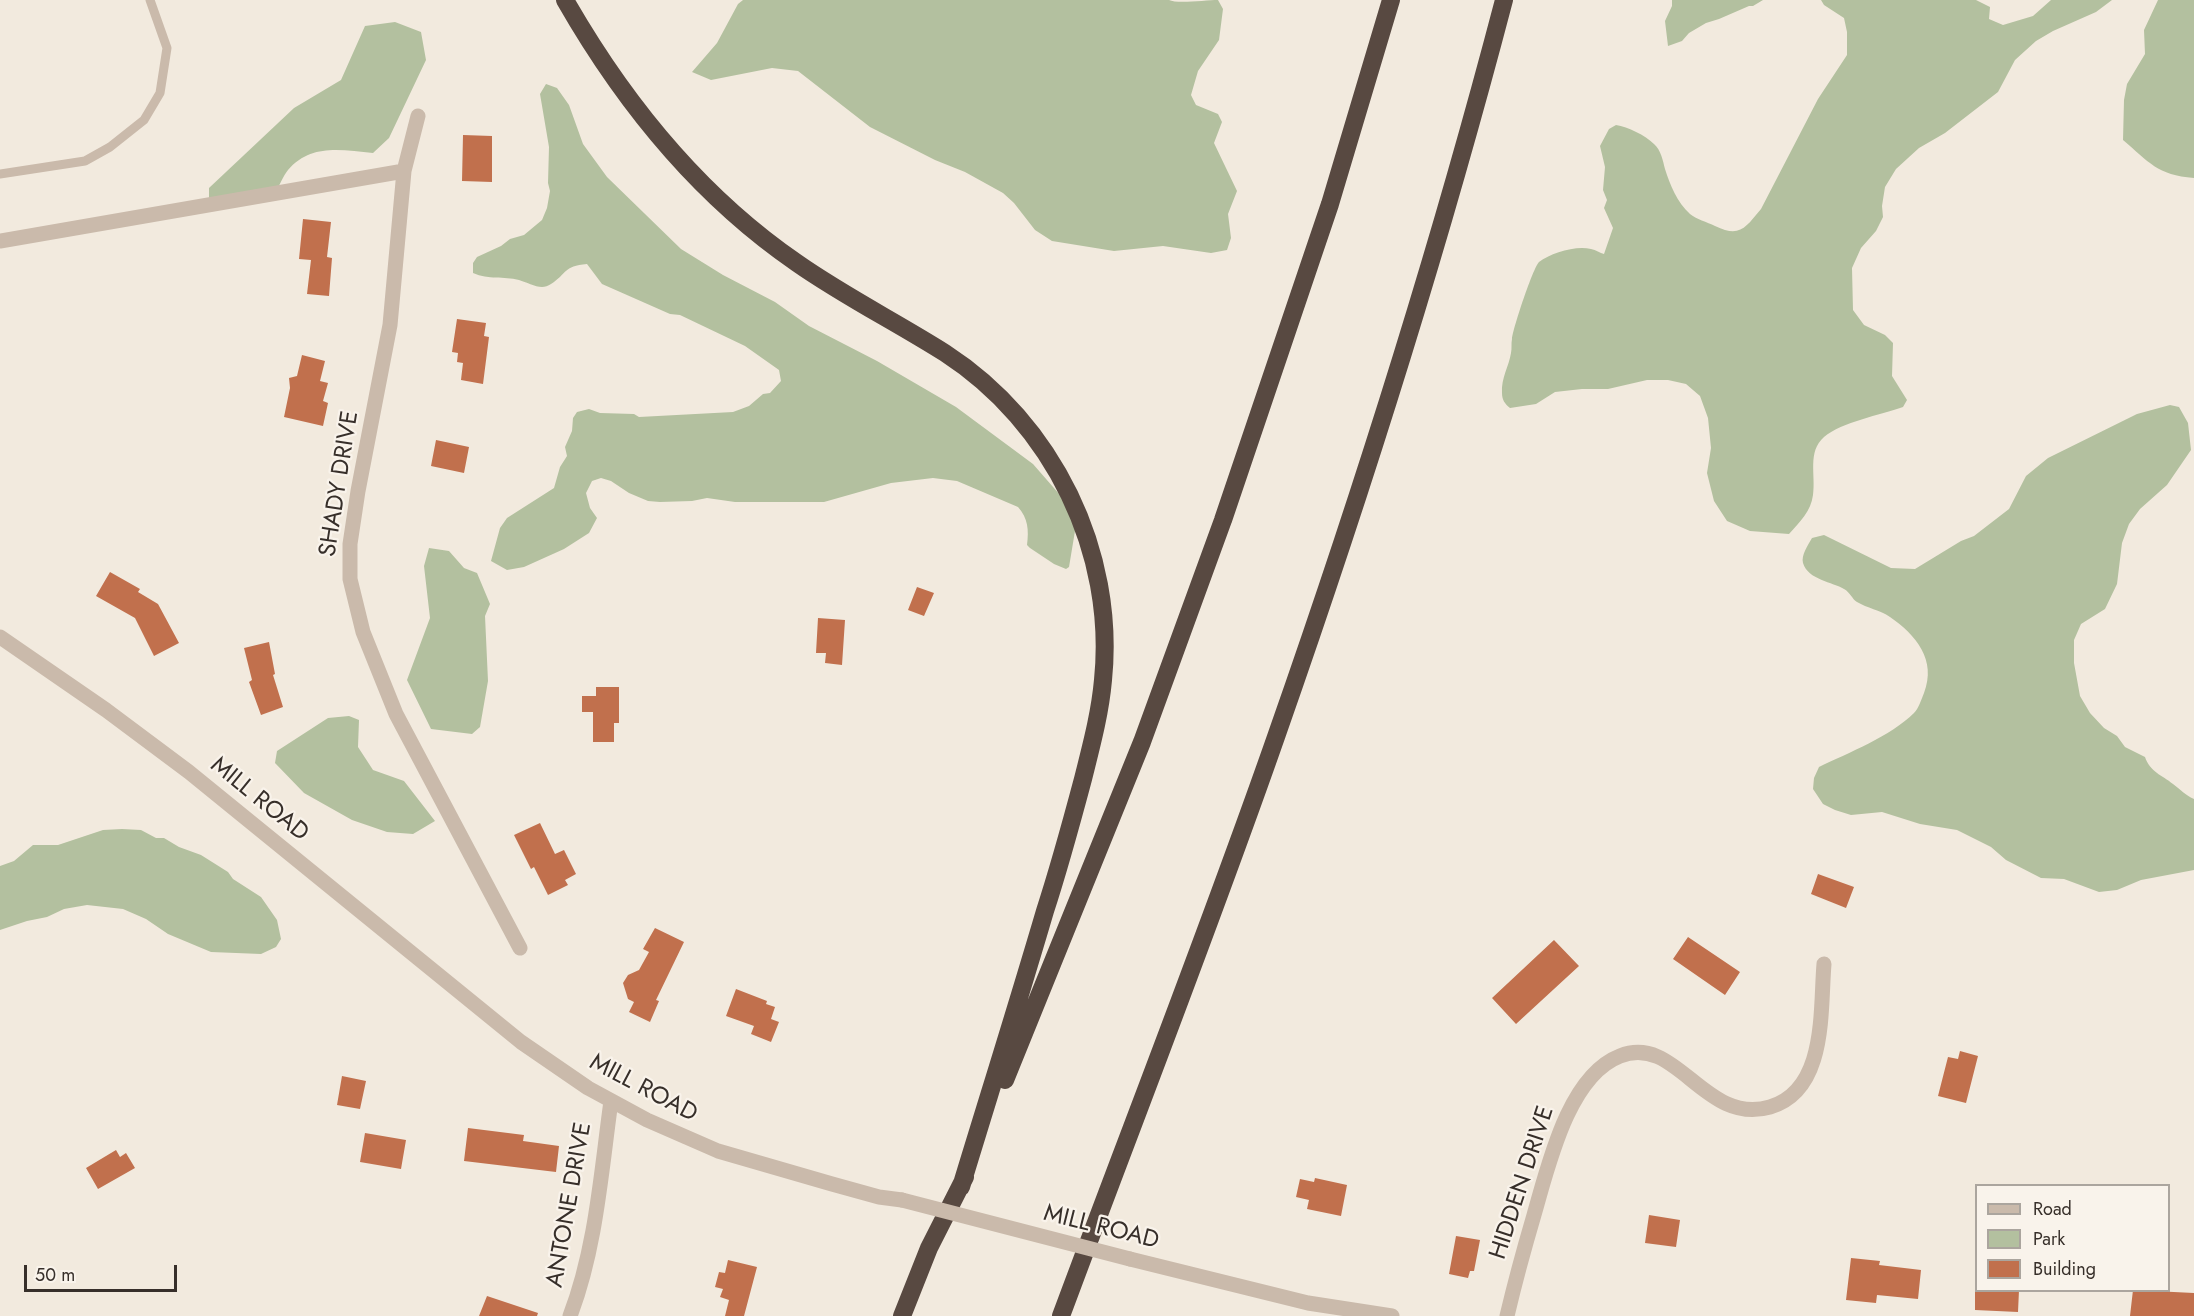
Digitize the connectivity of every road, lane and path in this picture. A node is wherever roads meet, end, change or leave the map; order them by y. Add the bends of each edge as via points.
1 (150, 0) edge
2 (565, 0) edge
3 (1390, 0) edge
4 (1504, 0) edge
5 (418, 116) dead end
6 (404, 171) junction
7 (0, 174) edge
8 (0, 241) edge
9 (0, 637) edge
10 (520, 948) dead end
11 (1824, 964) dead end
12 (611, 1101) junction
13 (961, 1187) junction
14 (1334, 1312) edge
15 (570, 1316) edge
16 (902, 1316) edge
17 (1061, 1316) edge
18 (1392, 1316) edge
19 (1507, 1316) edge

1 - 7 lane via 167,48 160,93 144,120 85,161
2 - 13 highway via 642,118 709,193 797,264 948,356 1005,401 1051,460 1087,537 1105,621 1100,710 1058,870
3 - 13 highway via 1327,215 1213,547 1142,742
4 - 17 highway via 1438,240 1335,566 1276,738
5 - 6 street, SHADY DRIVE
6 - 8 street
6 - 10 street, SHADY DRIVE via 390,325 358,491 350,544 350,579 363,632 396,714
9 - 12 street, MILL ROAD via 189,772 521,1042
11 - 19 street, HIDDEN DRIVE via 1814,1062 1801,1087 1779,1104 1755,1110 1725,1105 1664,1060 1636,1052 1621,1055 1594,1073 1572,1105 1552,1152
12 - 14 street, MILL ROAD, bridge via 718,1151 879,1197
12 - 15 street, ANTONE DRIVE via 590,1248
13 - 16 highway via 929,1248
14 - 18 street, MILL ROAD

